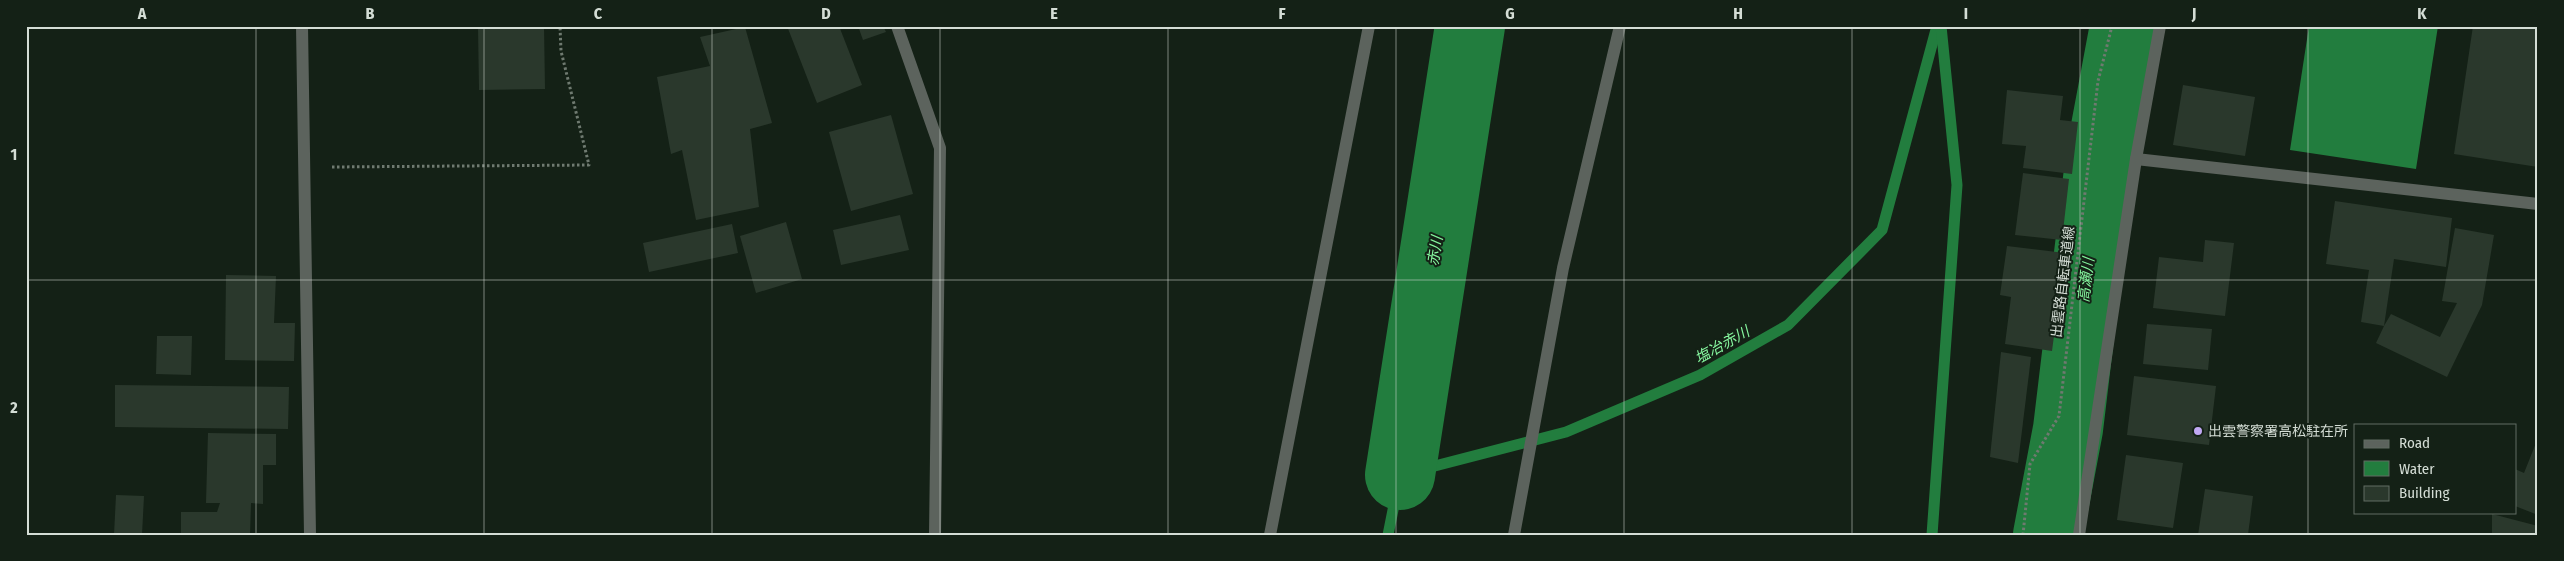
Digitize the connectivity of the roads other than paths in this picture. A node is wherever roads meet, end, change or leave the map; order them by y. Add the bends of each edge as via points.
1 (302, 26) edge
2 (897, 26) edge
3 (1369, 26) edge
4 (1620, 26) edge
5 (2160, 26) edge
6 (2136, 159) junction
7 (2538, 204) edge
8 (310, 535) edge
9 (935, 535) edge
10 (1270, 535) edge
11 (1514, 535) edge
12 (2079, 535) edge

1 - 8 street
2 - 9 street via 940,148
3 - 10 street
4 - 11 street via 1563,268
5 - 6 street
6 - 7 street
6 - 12 street

